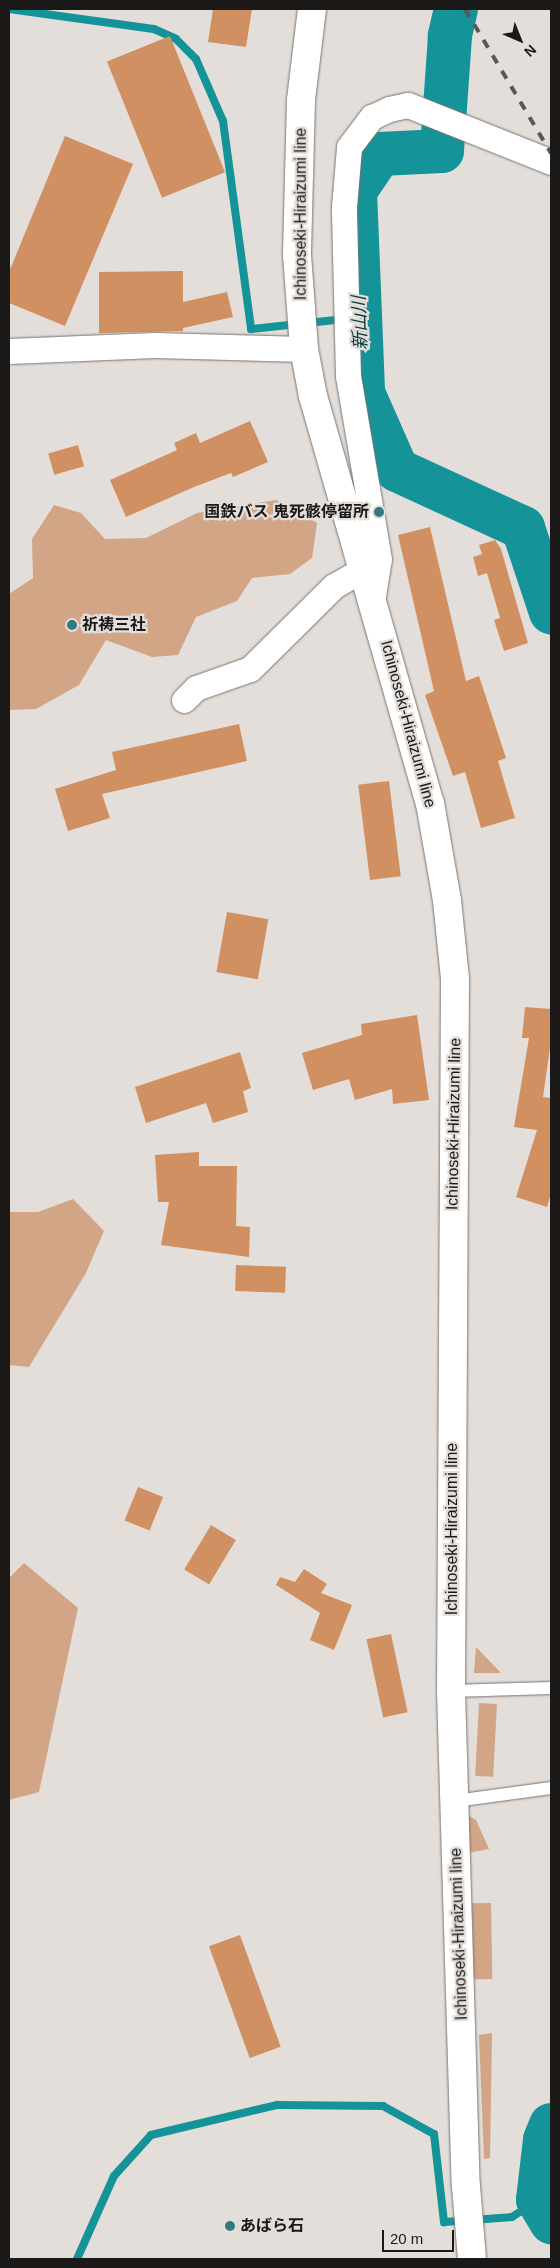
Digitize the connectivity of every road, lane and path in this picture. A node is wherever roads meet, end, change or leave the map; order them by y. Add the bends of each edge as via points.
1 (312, 9) edge
2 (551, 162) edge
3 (304, 349) junction
4 (9, 351) edge
5 (363, 569) junction
6 (373, 596) junction
7 (184, 700) dead end
8 (551, 1688) edge
9 (451, 1691) junction
10 (551, 1788) edge
11 (455, 1801) junction
12 (472, 2259) edge

1 - 3 main road, Ichinoseki-Hiraizumi line via 301,100 299,168 297,255
2 - 6 street via 408,105 372,117 350,147 344,207 348,376 379,559
3 - 4 street via 155,345
3 - 5 main road, Ichinoseki-Hiraizumi line via 313,396
5 - 6 main road, Ichinoseki-Hiraizumi line
5 - 7 street via 334,586 250,670 196,688
6 - 9 main road, Ichinoseki-Hiraizumi line via 430,803 448,900 455,980
8 - 9 lane
9 - 11 main road, Ichinoseki-Hiraizumi line
10 - 11 lane
11 - 12 main road, Ichinoseki-Hiraizumi line via 466,2186

